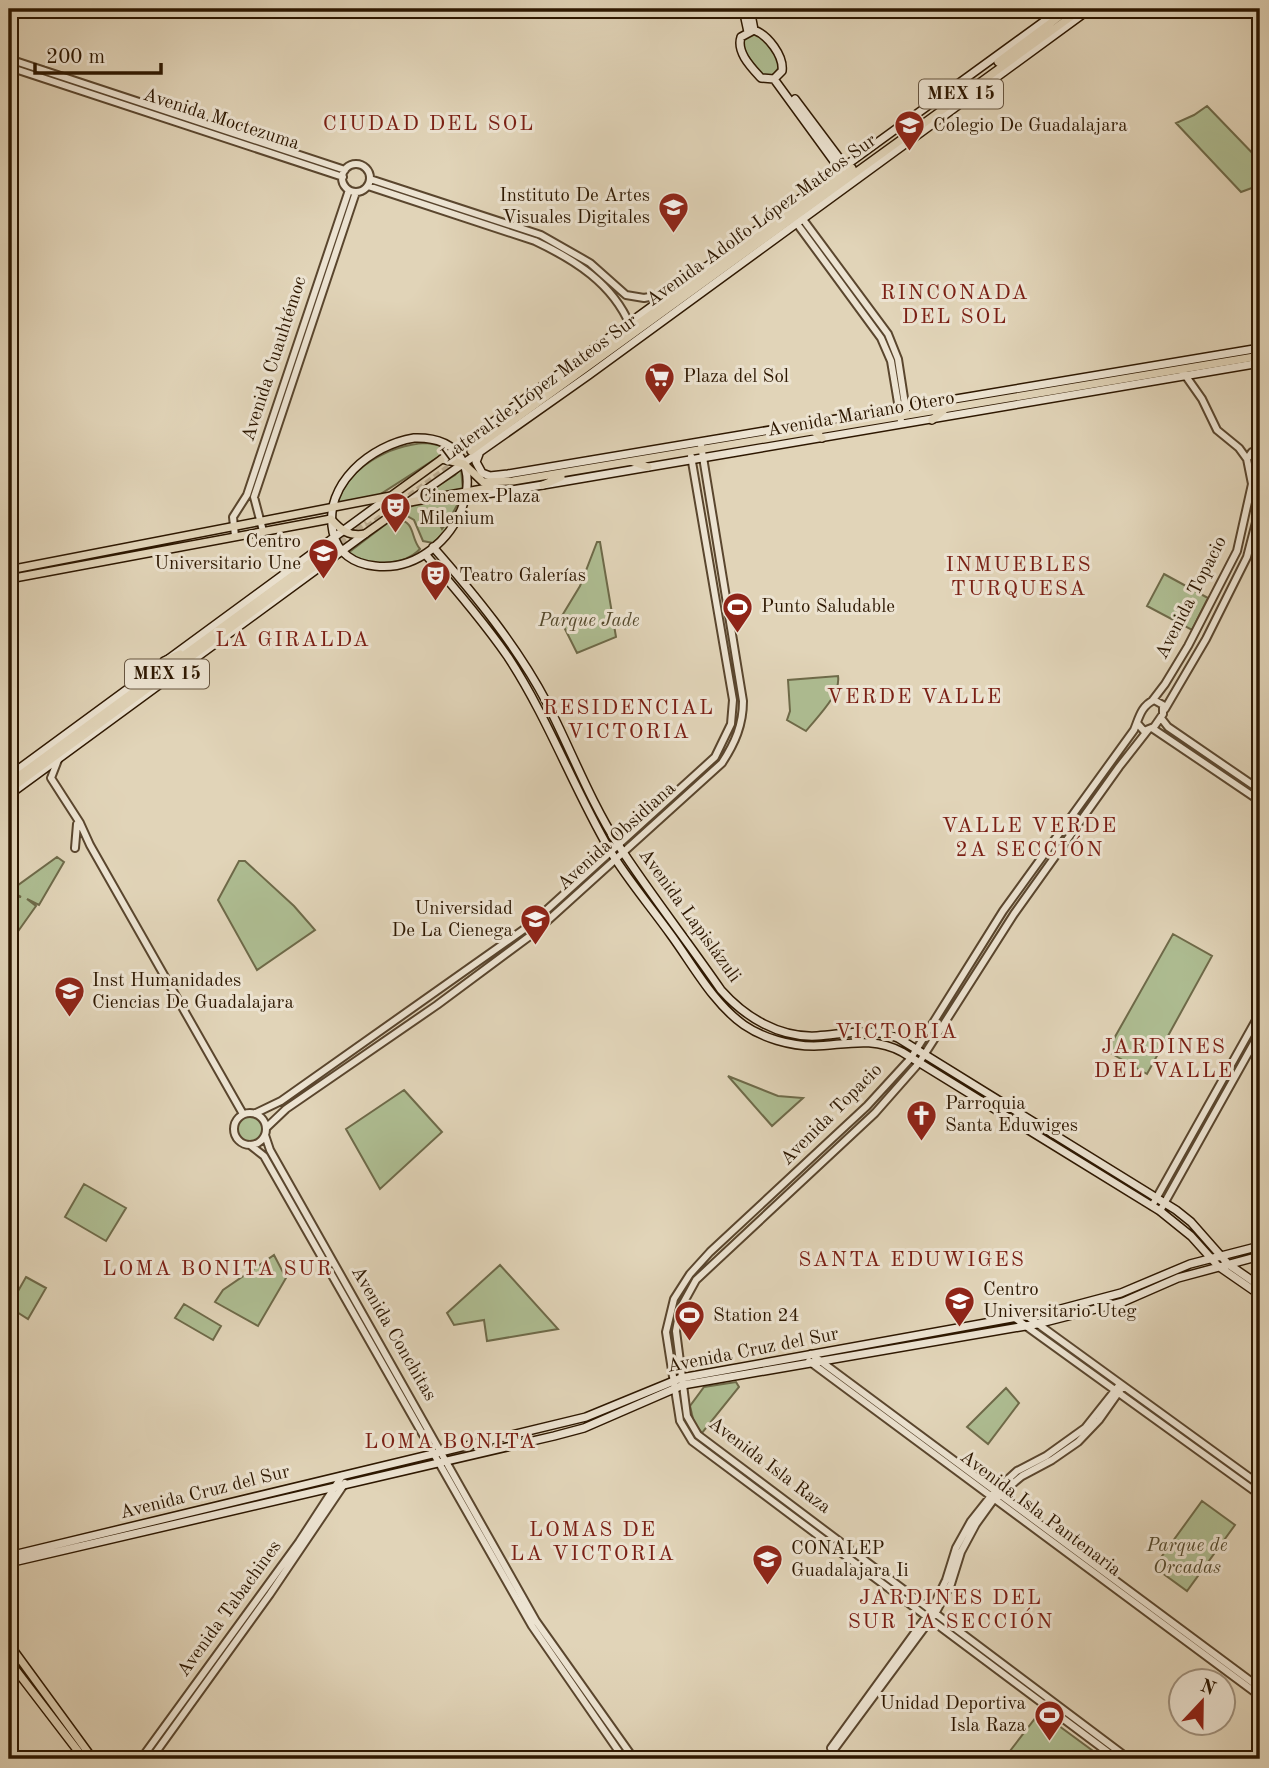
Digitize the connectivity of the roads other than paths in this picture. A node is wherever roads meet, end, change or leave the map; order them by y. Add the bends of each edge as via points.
1 (743, 9) edge
2 (750, 9) edge
3 (1077, 9) edge
4 (1090, 9) edge
5 (1069, 14) edge
6 (751, 31) junction
7 (9, 59) edge
8 (9, 67) edge
9 (776, 78) junction
10 (344, 173) junction
11 (848, 174) junction
12 (369, 182) junction
13 (352, 191) junction
14 (793, 216) junction
15 (672, 293) junction
16 (634, 330) junction
17 (1260, 348) edge
18 (1260, 356) edge
19 (1260, 363) edge
20 (1181, 369) junction
21 (945, 409) junction
22 (903, 416) junction
23 (932, 419) junction
24 (814, 431) junction
25 (822, 438) junction
26 (466, 450) junction
27 (702, 450) junction
28 (480, 451) junction
29 (1260, 451) edge
30 (691, 452) junction
31 (442, 459) junction
32 (1247, 459) junction
33 (632, 462) junction
34 (464, 464) junction
35 (551, 467) junction
36 (648, 467) junction
37 (510, 478) junction
38 (543, 481) junction
39 (466, 493) junction
40 (391, 496) junction
41 (410, 502) junction
42 (1249, 503) junction
43 (1260, 507) edge
44 (331, 509) junction
45 (331, 519) junction
46 (261, 522) junction
47 (233, 527) junction
48 (263, 531) junction
49 (343, 531) junction
50 (365, 534) junction
51 (235, 536) junction
52 (334, 537) junction
53 (436, 550) junction
54 (342, 551) junction
55 (325, 555) junction
56 (427, 557) junction
57 (9, 570) edge
58 (9, 579) edge
59 (196, 646) junction
60 (164, 661) junction
61 (140, 694) junction
62 (1152, 701) junction
63 (1163, 714) junction
64 (119, 715) junction
65 (1137, 723) junction
66 (1150, 729) junction
67 (71, 730) junction
68 (59, 746) junction
69 (58, 760) junction
70 (9, 776) edge
71 (36, 776) junction
72 (51, 779) junction
73 (9, 783) edge
74 (9, 790) edge
75 (1260, 790) edge
76 (9, 795) edge
77 (1260, 801) edge
78 (77, 822) junction
79 (619, 845) junction
80 (75, 848) dead end
81 (624, 852) junction
82 (614, 856) junction
83 (1260, 1013) edge
84 (1260, 1032) edge
85 (916, 1049) junction
86 (925, 1054) junction
87 (911, 1058) junction
88 (919, 1063) junction
89 (243, 1114) junction
90 (256, 1114) junction
91 (266, 1132) junction
92 (250, 1145) junction
93 (1157, 1198) junction
94 (1165, 1203) junction
95 (1152, 1206) junction
96 (1160, 1211) junction
97 (1260, 1246) edge
98 (1220, 1256) junction
99 (1260, 1256) edge
100 (1210, 1259) junction
101 (1228, 1264) junction
102 (1218, 1266) junction
103 (1260, 1286) edge
104 (1260, 1295) edge
105 (1027, 1316) junction
106 (1015, 1318) junction
107 (1037, 1324) junction
108 (1026, 1326) junction
109 (815, 1360) junction
110 (682, 1381) junction
111 (673, 1384) junction
112 (1119, 1388) junction
113 (442, 1451) junction
114 (433, 1454) junction
115 (447, 1460) junction
116 (438, 1462) junction
117 (342, 1480) junction
118 (1260, 1485) edge
119 (1260, 1495) edge
120 (994, 1496) junction
121 (9, 1556) edge
122 (9, 1563) edge
123 (934, 1610) junction
124 (929, 1618) junction
125 (534, 1623) junction
126 (9, 1644) edge
127 (9, 1661) edge
128 (1260, 1688) edge
129 (1260, 1696) edge
130 (829, 1756) edge
131 (84, 1759) edge
132 (93, 1759) edge
133 (141, 1759) edge
134 (150, 1759) edge
135 (624, 1759) edge
136 (634, 1759) edge
137 (1117, 1759) edge
138 (1129, 1759) edge

1 - 6 main road
2 - 6 main road
3 - 5 main road
4 - 5 main road, Lateral de López Mateos Sur
5 - 11 main road, Avenida Adolfo López Mateos Sur / MEX 15
5 - 11 main road, Lateral de López Mateos Sur
6 - 9 main road via 762,33 782,61
6 - 9 main road via 740,40 740,51 761,78
7 - 10 street, Avenida Moctezuma
8 - 10 street, Avenida Moctezuma
9 - 11 main road
10 - 12 street via 352,165 362,166
10 - 13 street via 344,184
11 - 14 main road, Avenida Adolfo López Mateos Sur / MEX 15
11 - 14 main road, Lateral de López Mateos Sur
12 - 13 street via 364,190
12 - 15 street via 541,235 590,263 626,295 644,298
12 - 16 street via 559,253 608,291
13 - 46 street, Avenida Cuauhtémoc via 254,497
13 - 47 street, Avenida Cuauhtémoc
14 - 15 main road, Lateral de López Mateos Sur
14 - 16 main road, Avenida Adolfo López Mateos Sur / MEX 15
14 - 22 street via 888,334 898,359
15 - 16 main road, Lateral de López Mateos Sur
16 - 26 main road, Avenida Adolfo López Mateos Sur / MEX 15
16 - 28 main road, Lateral de López Mateos Sur
17 - 20 main road, Avenida Mariano Otero
18 - 20 main road, Avenida Mariano Otero
19 - 20 main road, Avenida Mariano Otero
20 - 21 main road, Avenida Mariano Otero
20 - 22 main road, Avenida Mariano Otero
20 - 23 main road, Avenida Mariano Otero
20 - 32 street via 1217,430
21 - 22 main road, Avenida Mariano Otero
21 - 23 main road
22 - 23 main road, Avenida Mariano Otero
22 - 24 main road, Avenida Mariano Otero
22 - 25 main road, Avenida Mariano Otero
22 - 27 main road, Avenida Mariano Otero
24 - 25 main road
24 - 27 main road, Avenida Mariano Otero
25 - 27 main road, Avenida Mariano Otero
26 - 28 main road, Lateral de López Mateos Sur
26 - 31 main road, Lateral de López Mateos Sur
26 - 34 main road
26 - 34 main road, Lateral de López Mateos Sur
26 - 44 main road via 425,438 387,445 347,478
27 - 30 main road, Avenida Mariano Otero
27 - 81 street, Avenida Obsidiana via 743,713 736,739 722,763
28 - 37 main road via 476,461 480,472
29 - 32 street
30 - 33 main road, Avenida Mariano Otero
30 - 35 main road, Avenida Mariano Otero
30 - 36 main road, Avenida Mariano Otero
30 - 79 street, Avenida Obsidiana via 732,690 731,724 715,757
31 - 34 main road, Avenida Mariano Otero
31 - 40 main road, Lateral de López Mateos Sur
32 - 42 street, Avenida Topacio via 1252,484
33 - 36 main road
33 - 38 main road, Avenida Mariano Otero
34 - 37 main road, Avenida Mariano Otero via 480,481
34 - 39 main road
34 - 41 main road, Lateral de López Mateos Sur
35 - 37 main road, Avenida Mariano Otero
35 - 38 main road
36 - 38 main road, Avenida Mariano Otero
37 - 38 main road, Avenida Mariano Otero
37 - 39 main road, Avenida Mariano Otero via 502,486
38 - 39 main road, Avenida Mariano Otero via 480,495
39 - 41 main road, Avenida Mariano Otero
39 - 53 main road via 455,525
40 - 44 main road
40 - 49 main road, Lateral de López Mateos Sur
41 - 50 main road, Lateral de López Mateos Sur
42 - 43 street
42 - 62 street, Avenida Topacio via 1237,551 1195,634
43 - 63 street, Avenida Topacio via 1247,557
44 - 45 main road
44 - 46 main road
45 - 48 main road
45 - 49 main road
45 - 52 main road
46 - 47 main road
46 - 48 street, Avenida Cuauhtémoc
47 - 51 street
47 - 57 main road
48 - 51 main road
49 - 50 main road
49 - 52 main road, Lateral de López Mateos Sur
50 - 54 main road, Lateral de López Mateos Sur
51 - 58 main road
52 - 54 main road
52 - 55 main road, Lateral de López Mateos Sur
53 - 56 main road
53 - 79 main road, Avenida Lapislázuli via 522,662
54 - 55 main road, Lateral de López Mateos Sur
54 - 56 main road via 364,565 386,567
55 - 59 main road, MEX 15
55 - 60 main road, Lateral de López Mateos Sur
55 - 61 main road, MEX 15
55 - 64 main road, Lateral de López Mateos Sur
56 - 82 main road, Avenida Lapislázuli via 508,658
59 - 60 main road
59 - 68 main road, MEX 15
60 - 67 main road, Lateral de López Mateos Sur
61 - 64 main road
61 - 74 main road, MEX 15
62 - 63 street via 1161,703
62 - 65 street, Avenida Topacio
63 - 66 street, Avenida Topacio
63 - 75 street via 1168,727
64 - 69 main road, Lateral de López Mateos Sur
65 - 66 street via 1140,729
65 - 85 street, Avenida Topacio via 1003,911
66 - 77 street
66 - 86 street, Avenida Topacio via 1014,914
67 - 68 main road
67 - 70 main road, Lateral de López Mateos Sur
68 - 73 main road, MEX 15
69 - 71 main road, Lateral de López Mateos Sur
69 - 72 street
71 - 72 street
71 - 76 main road, Lateral de López Mateos Sur
72 - 78 street
78 - 80 street
78 - 89 street
79 - 81 main road, Avenida Lapislázuli
79 - 82 street, Avenida Obsidiana
81 - 82 street, Avenida Obsidiana
81 - 85 main road, Avenida Lapislázuli via 721,990 752,1017 799,1035 876,1031
82 - 87 main road, Avenida Lapislázuli via 714,995 745,1026 789,1043 815,1046 873,1041
82 - 90 street, Avenida Obsidiana via 509,941
82 - 91 street, Avenida Obsidiana via 534,933 286,1109
83 - 93 street
84 - 94 street
85 - 86 main road, Avenida Lapislázuli
85 - 87 street, Avenida Topacio
86 - 88 street, Avenida Topacio
86 - 93 main road, Avenida Lapislázuli
87 - 88 main road, Avenida Lapislázuli
87 - 111 street, Avenida Topacio via 867,1106 710,1252 681,1286 670,1306 666,1332
88 - 95 main road, Avenida Lapislázuli
88 - 110 street, Avenida Topacio via 875,1113 696,1280 676,1323
89 - 90 street
89 - 92 street via 234,1124 234,1133 240,1142
90 - 91 street via 263,1119
91 - 92 street via 262,1140
91 - 113 street, Avenida Conchitas via 270,1150
92 - 114 street, Avenida Conchitas via 264,1156
93 - 94 main road, Avenida Lapislázuli
93 - 95 street
94 - 96 street
94 - 98 main road, Avenida Lapislázuli via 1186,1217
95 - 96 main road, Avenida Lapislázuli
96 - 100 main road, Avenida Lapislázuli
97 - 98 main road, Avenida Cruz del Sur
98 - 100 main road, Avenida Cruz del Sur
98 - 101 main road, Avenida Lapislázuli
99 - 101 main road, Avenida Cruz del Sur
100 - 102 main road, Avenida Lapislázuli
100 - 105 main road, Avenida Cruz del Sur via 1121,1293
101 - 102 main road, Avenida Cruz del Sur
101 - 103 main road, Avenida Lapislázuli
102 - 104 main road, Avenida Lapislázuli
102 - 107 main road, Avenida Cruz del Sur via 1123,1302
105 - 106 main road, Avenida Cruz del Sur
105 - 107 street
106 - 108 street
106 - 109 main road, Avenida Cruz del Sur
107 - 108 main road, Avenida Cruz del Sur
107 - 112 street
108 - 109 main road, Avenida Cruz del Sur
108 - 112 street
109 - 110 main road, Avenida Cruz del Sur
109 - 110 main road, Avenida Cruz del Sur via 802,1356
109 - 120 street, Avenida Isla Pantenaria
110 - 111 main road, Avenida Cruz del Sur
110 - 123 street, Avenida Isla Raza via 687,1416 698,1435
111 - 113 main road, Avenida Cruz del Sur via 586,1417
111 - 115 main road, Avenida Cruz del Sur via 643,1404 584,1428
111 - 124 street, Avenida Isla Raza via 680,1421 692,1441
112 - 118 street
112 - 119 street
112 - 120 street via 1087,1430
113 - 114 main road, Avenida Cruz del Sur
113 - 115 street, Avenida Conchitas
114 - 116 street, Avenida Conchitas
114 - 117 main road, Avenida Cruz del Sur
115 - 116 main road, Avenida Cruz del Sur
115 - 125 street, Avenida Conchitas
116 - 117 main road, Avenida Cruz del Sur
116 - 125 street, Avenida Conchitas
117 - 121 main road, Avenida Cruz del Sur
117 - 122 main road, Avenida Cruz del Sur
117 - 133 street, Avenida Tabachines
117 - 134 street, Avenida Tabachines via 270,1594
120 - 123 street via 971,1521 956,1548
120 - 128 street, Avenida Isla Pantenaria
120 - 129 street, Avenida Isla Pantenaria
123 - 124 street
123 - 138 street, Avenida Isla Raza
124 - 130 street via 834,1742
124 - 137 street, Avenida Isla Raza
125 - 135 street
125 - 136 street
126 - 132 main road
127 - 131 main road

